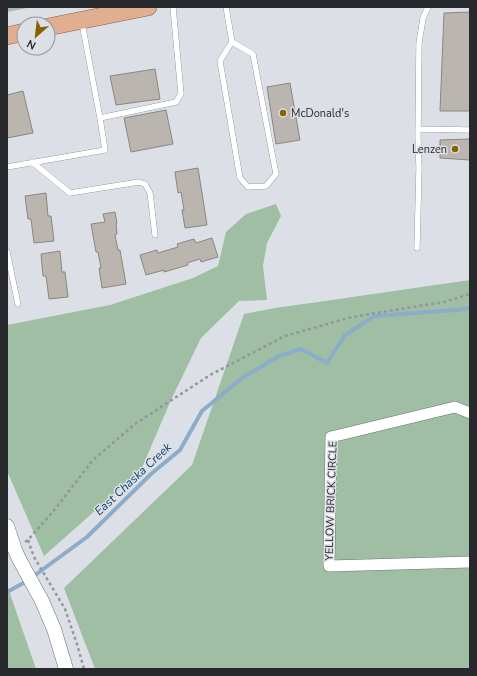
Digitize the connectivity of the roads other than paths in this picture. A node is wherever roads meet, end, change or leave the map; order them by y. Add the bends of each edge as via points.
1 (148, 7) edge
2 (173, 7) edge
3 (226, 7) edge
4 (428, 7) edge
5 (82, 20) junction
6 (56, 25) edge
7 (232, 42) junction
8 (100, 118) junction
9 (418, 129) junction
10 (470, 130) edge
11 (32, 162) junction
12 (7, 167) edge
13 (155, 235) dead end
14 (417, 248) dead end
15 (7, 252) edge
16 (18, 304) dead end
17 (470, 413) edge
18 (7, 526) edge
19 (470, 562) edge
20 (66, 669) edge

1 - 5 main road
2 - 8 lane via 181,94 176,102
3 - 7 lane
4 - 9 lane via 423,18 419,43
5 - 6 main road
5 - 8 lane
7 - 7 lane via 220,61 240,178 248,187 266,186 276,174 252,54
8 - 11 lane via 105,150
9 - 10 lane
9 - 14 lane
11 - 12 lane
11 - 13 lane via 70,193 139,182 145,184 150,193
15 - 16 lane
17 - 19 street, YELLOW BRICK CIRCLE via 455,407 331,437 329,566
18 - 20 street via 17,554 54,629

